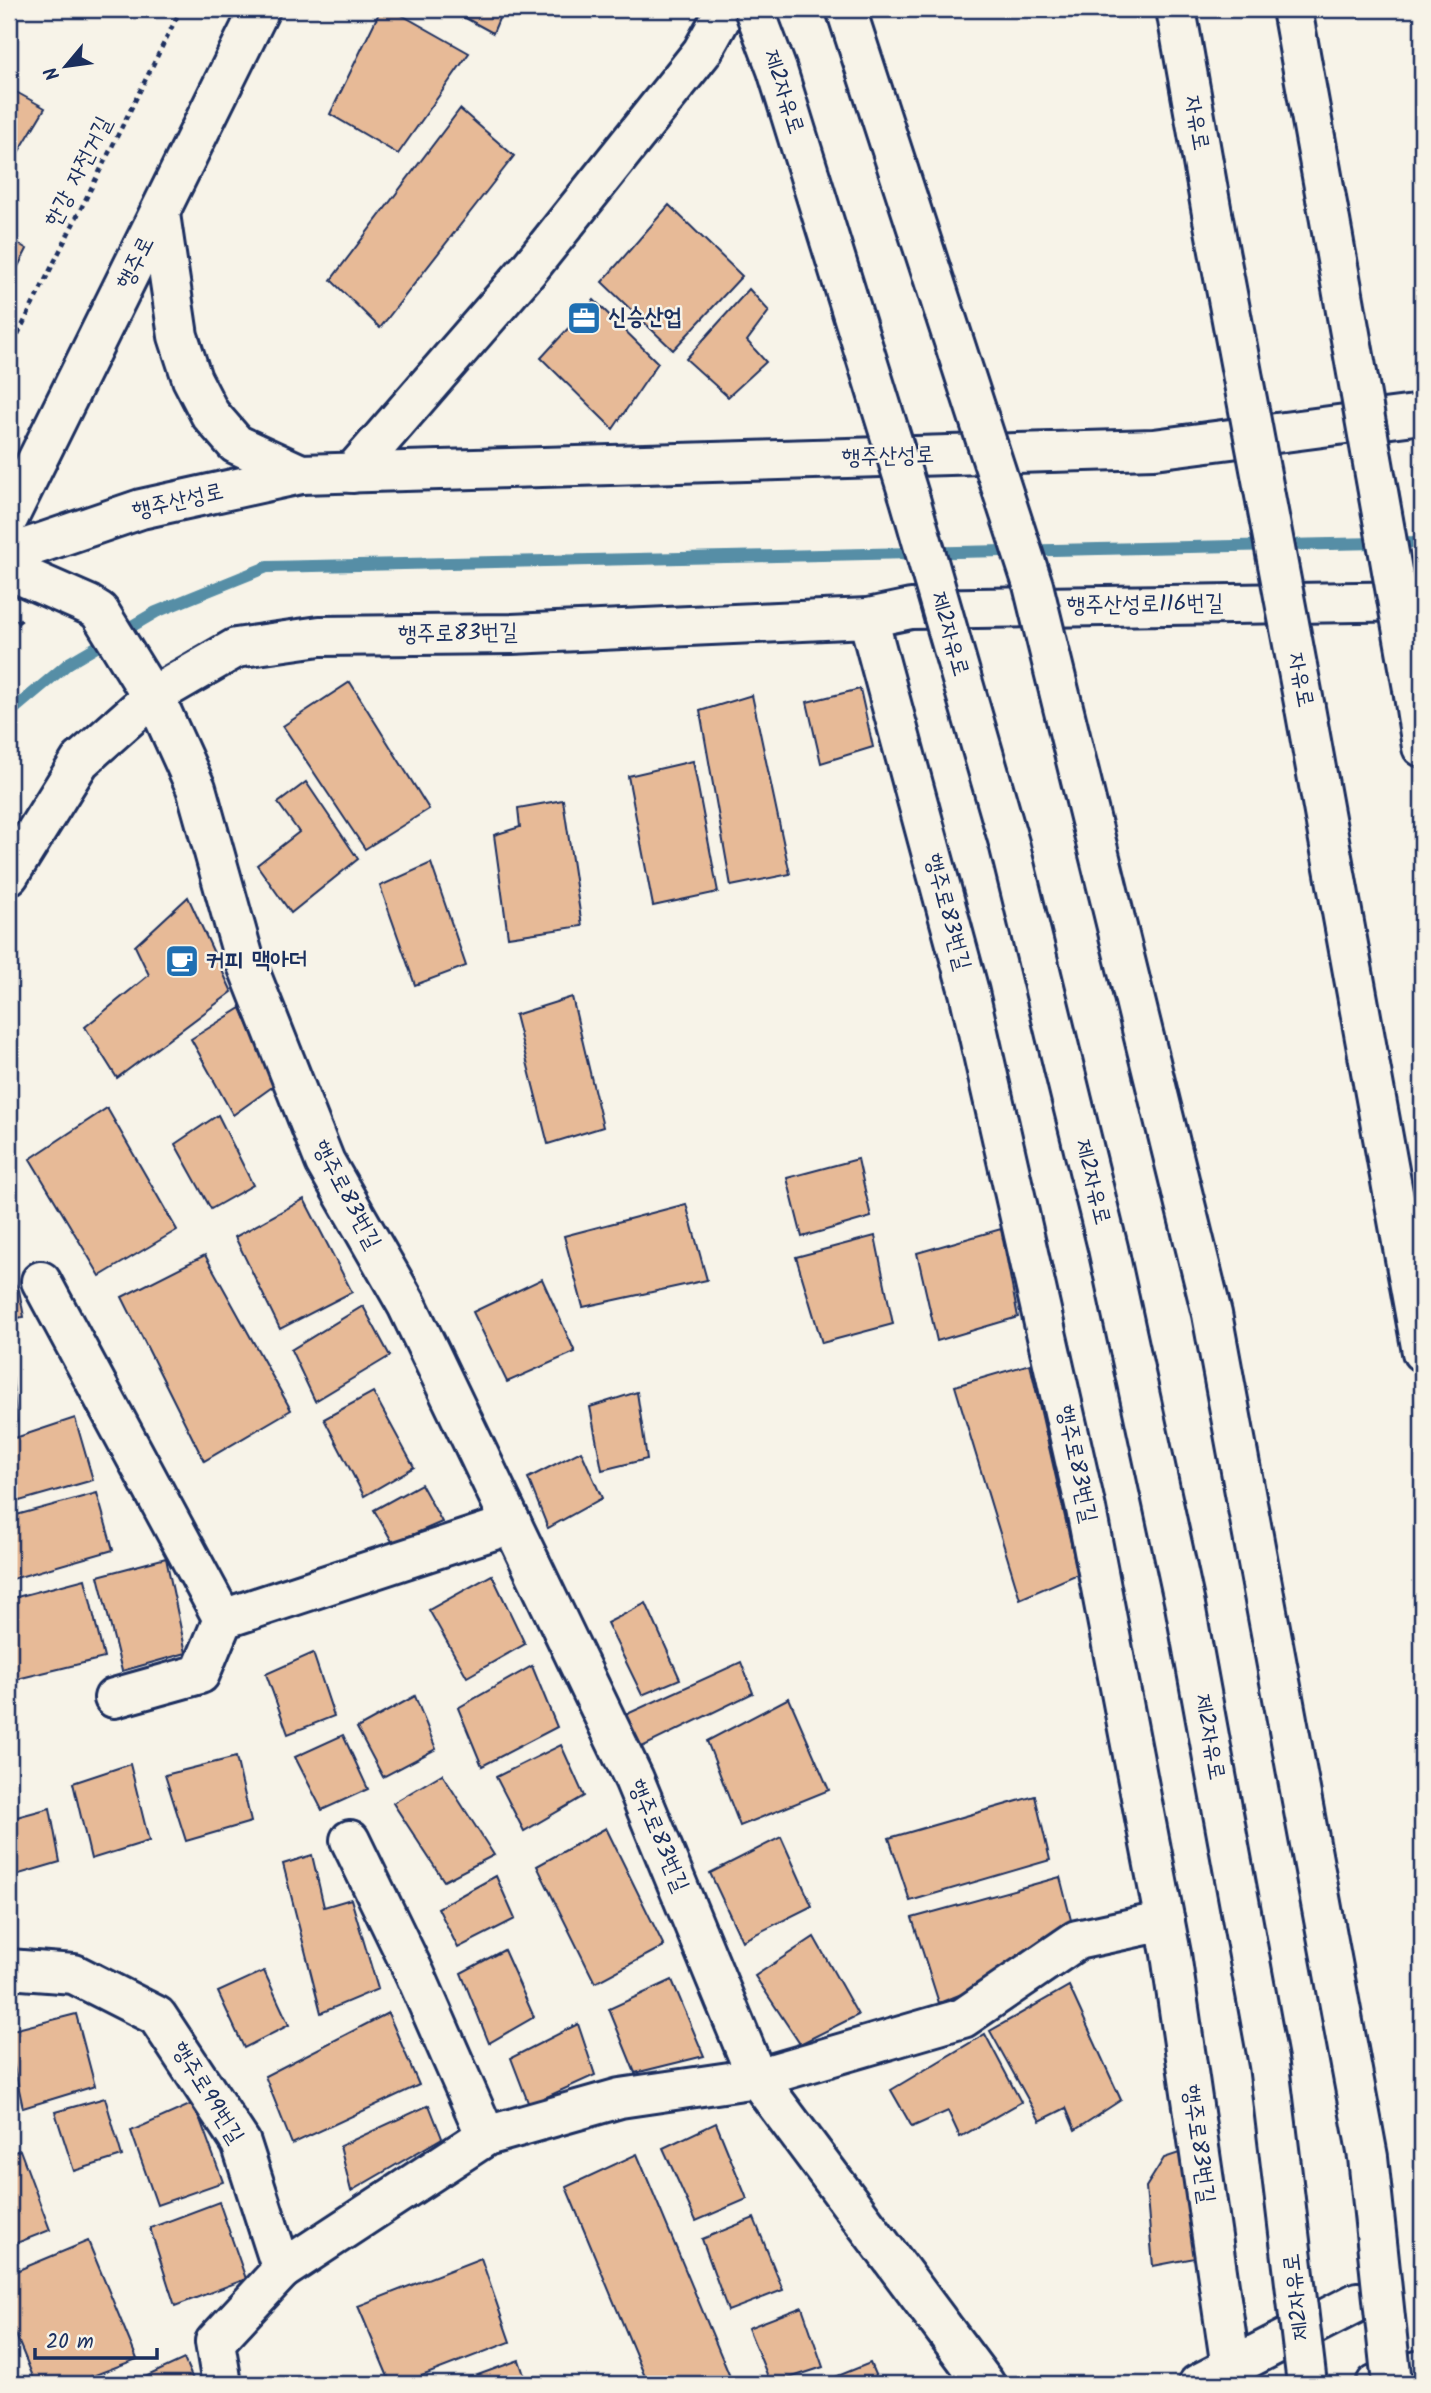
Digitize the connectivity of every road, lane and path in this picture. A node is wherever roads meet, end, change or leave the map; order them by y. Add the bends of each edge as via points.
1 (181, 9) edge
2 (260, 9) edge
3 (726, 9) edge
4 (754, 9) edge
5 (846, 9) edge
6 (1176, 9) edge
7 (1292, 9) edge
8 (160, 214) junction
9 (9, 352) edge
10 (1422, 414) edge
11 (352, 473) junction
12 (301, 474) junction
13 (9, 517) edge
14 (9, 554) edge
15 (9, 570) edge
16 (1422, 601) edge
17 (868, 618) junction
18 (153, 696) junction
19 (1422, 747) edge
20 (9, 875) edge
21 (41, 1281) dead end
22 (1422, 1352) edge
23 (512, 1524) junction
24 (223, 1619) junction
25 (114, 1698) dead end
26 (350, 1840) dead end
27 (1165, 1921) junction
28 (9, 1969) edge
29 (757, 2078) junction
30 (486, 2136) junction
31 (282, 2270) junction
32 (1357, 2302) dead end
33 (1422, 2370) edge
34 (1214, 2376) edge
35 (222, 2384) edge
36 (985, 2384) edge
37 (1307, 2384) edge
38 (1376, 2384) edge
39 (1392, 2384) edge

1 - 9 path, 한강 자전거길
2 - 8 main road, 행주로
3 - 11 main road via 702,52 530,269
4 - 37 main road, 제2자유로, bridge via 910,499 1009,843 1108,1248 1185,1605 1269,2064
5 - 39 main road, bridge via 1033,585 1212,1314 1368,2157
6 - 22 main road, 자유로, bridge
7 - 19 main road, bridge
8 - 12 main road via 178,336 210,414 236,444
8 - 13 main road, 행주로
10 - 11 main road, 행주산성로 via 1154,449
11 - 12 main road, 행주산성로
12 - 14 main road, 행주산성로 via 141,509
15 - 18 main road via 99,611
16 - 17 main road, 행주산성로116번길 via 911,610
17 - 18 main road, 행주로83번길 via 512,634 320,636 236,648
17 - 27 main road, 행주로83번길 via 975,1019 1086,1509
18 - 20 main road, 행주로83번길 via 80,761
18 - 23 main road, 행주로83번길 via 196,788 243,956 325,1162 407,1305
21 - 24 main road
23 - 24 main road
23 - 29 main road, 행주로83번길 via 634,1779
24 - 25 main road via 200,1674
26 - 30 main road
27 - 29 main road via 1077,1940 963,2018
27 - 34 main road, 행주로83번길
28 - 31 main road, 행주로99번길 via 74,1974 157,2016 241,2143
29 - 30 main road via 620,2098
29 - 36 main road, 행주로83번길
30 - 31 main road
31 - 35 main road via 215,2342
32 - 34 main road
33 - 38 main road

